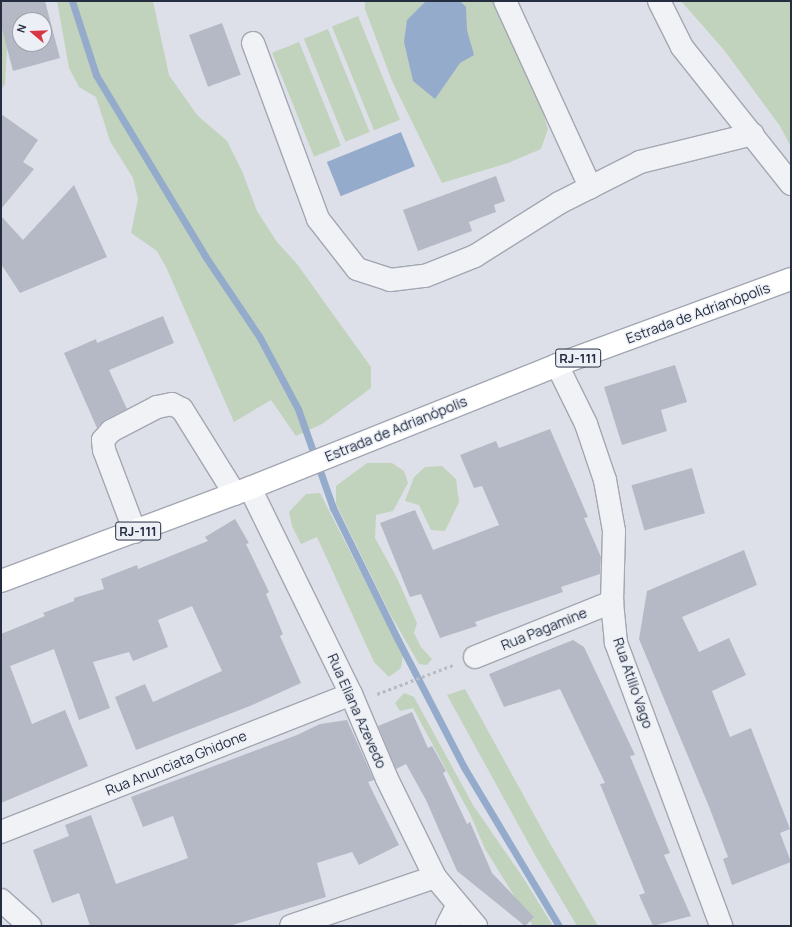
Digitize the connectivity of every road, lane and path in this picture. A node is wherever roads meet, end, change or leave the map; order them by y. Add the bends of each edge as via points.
1 (505, 1) edge
2 (659, 1) edge
3 (253, 43) dead end
4 (753, 134) junction
5 (791, 184) edge
6 (590, 187) junction
7 (791, 279) edge
8 (557, 365) junction
9 (243, 491) junction
10 (135, 532) junction
11 (1, 581) edge
12 (612, 602) junction
13 (475, 657) joint
14 (351, 694) junction
15 (374, 695) dead end
16 (1, 832) edge
17 (435, 877) junction
18 (1, 900) edge
19 (457, 906) junction
20 (30, 926) edge
21 (291, 926) edge
22 (447, 926) edge
23 (476, 926) edge
24 (721, 926) edge

1 - 6 street
2 - 4 street via 682,48
3 - 6 street via 318,219 357,270 390,280 425,276 475,256 559,203
4 - 5 street
4 - 6 street via 640,162
7 - 8 main road, Estrada de Adrianópolis / RJ-111
8 - 9 main road, Estrada de Adrianópolis / RJ-111
8 - 12 street, Rua Atilio Vago via 586,424 605,480 614,531
9 - 10 main road, Estrada de Adrianópolis / RJ-111
9 - 10 street, Rua Eliana Azevedo via 182,409 172,404 157,407 111,431 103,440 104,450
9 - 14 street, Rua Eliana Azevedo
10 - 11 main road, Estrada de Adrianópolis / RJ-111
12 - 13 street, Rua Pagamine
12 - 24 street, Rua Atilio Vago via 616,643
13 - 15 path
14 - 16 street, Rua Anunciata Ghidone
14 - 17 street, Rua Eliana Azevedo via 387,779
17 - 19 street, Rua Eliana Azevedo
17 - 21 street
18 - 20 street
19 - 22 street
19 - 23 street, Rua Eliana Azevedo

